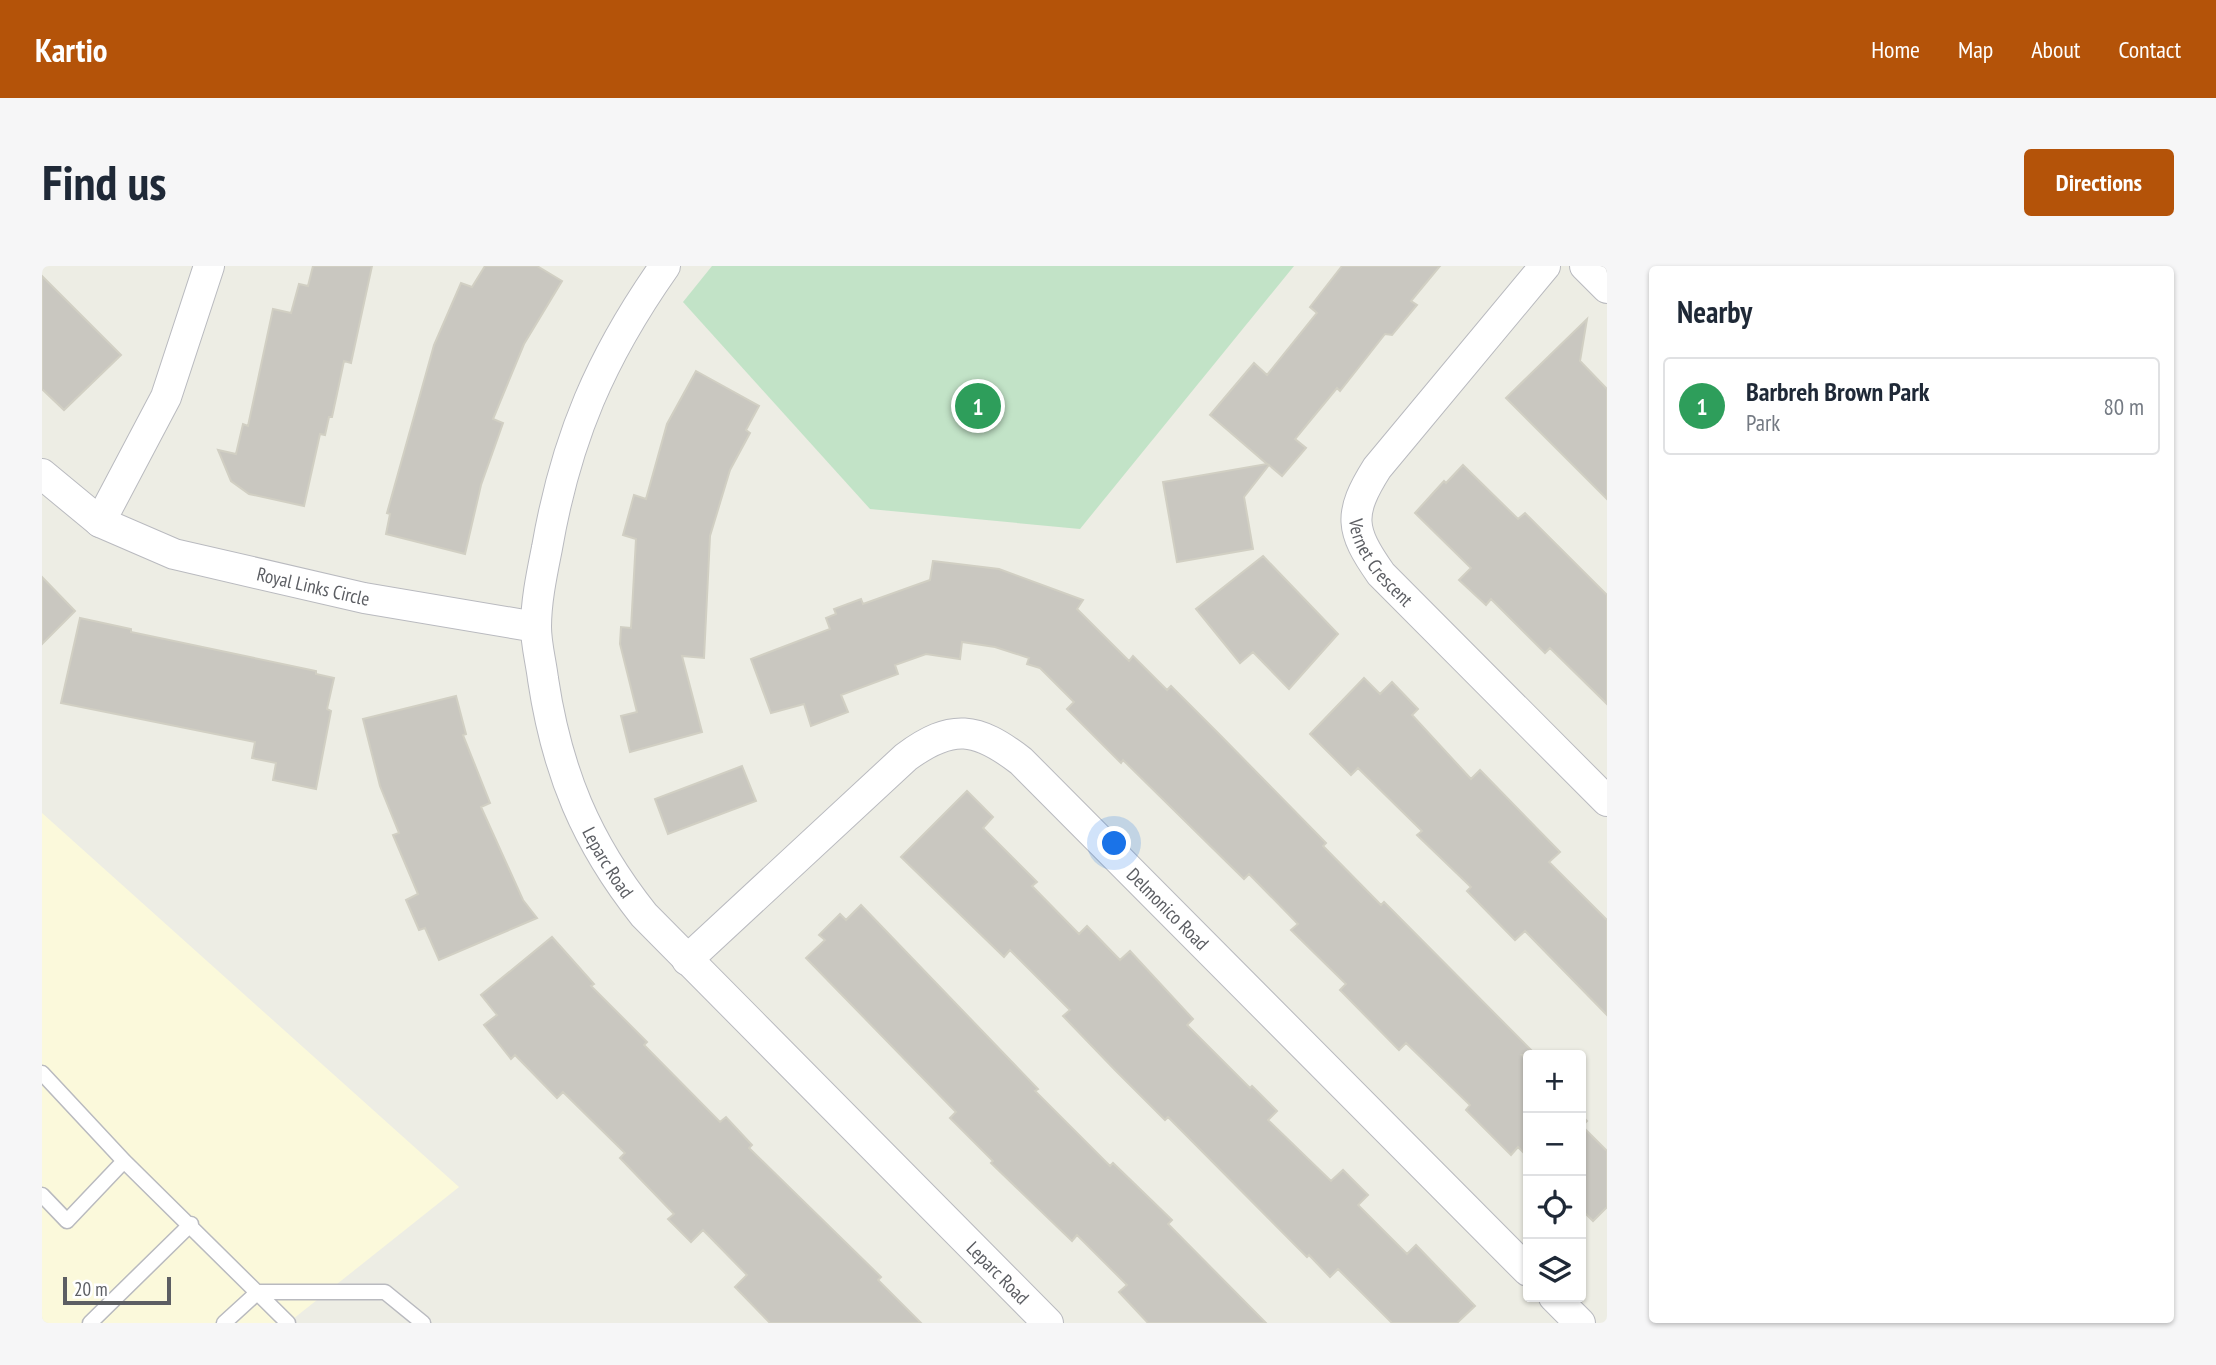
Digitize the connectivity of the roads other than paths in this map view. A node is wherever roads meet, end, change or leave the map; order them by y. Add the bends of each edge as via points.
1 (209, 266) edge
2 (665, 266) edge
3 (1545, 266) edge
4 (1585, 266) edge
5 (1607, 288) edge
6 (42, 474) edge
7 (100, 522) junction
8 (536, 627) junction
9 (1607, 801) edge
10 (687, 960) junction
11 (42, 1073) edge
12 (124, 1161) junction
13 (42, 1195) edge
14 (191, 1224) junction
15 (1523, 1266) edge
16 (258, 1292) junction
17 (1559, 1302) edge
18 (90, 1323) edge
19 (224, 1323) edge
20 (288, 1323) edge
21 (423, 1323) edge
22 (1048, 1323) edge
23 (1580, 1323) edge

1 - 7 street via 166,397
2 - 8 street, Leparc Road via 606,359 579,422 554,509
3 - 9 street, Vernet Crescent via 1377,468 1359,496 1354,520 1361,546 1381,574
4 - 5 street
6 - 7 street, Royal Links Circle
7 - 8 street, Royal Links Circle via 174,554 364,598
8 - 10 street, Leparc Road via 547,704 563,772 579,813 624,890
10 - 15 street, Delmonico Road via 916,749 944,736 969,734 993,740 1021,761
10 - 22 street, Leparc Road
11 - 12 lane
12 - 13 lane via 67,1221
12 - 14 lane
14 - 16 lane
14 - 18 lane
16 - 19 lane
16 - 20 lane
16 - 21 lane via 385,1292
17 - 23 street

